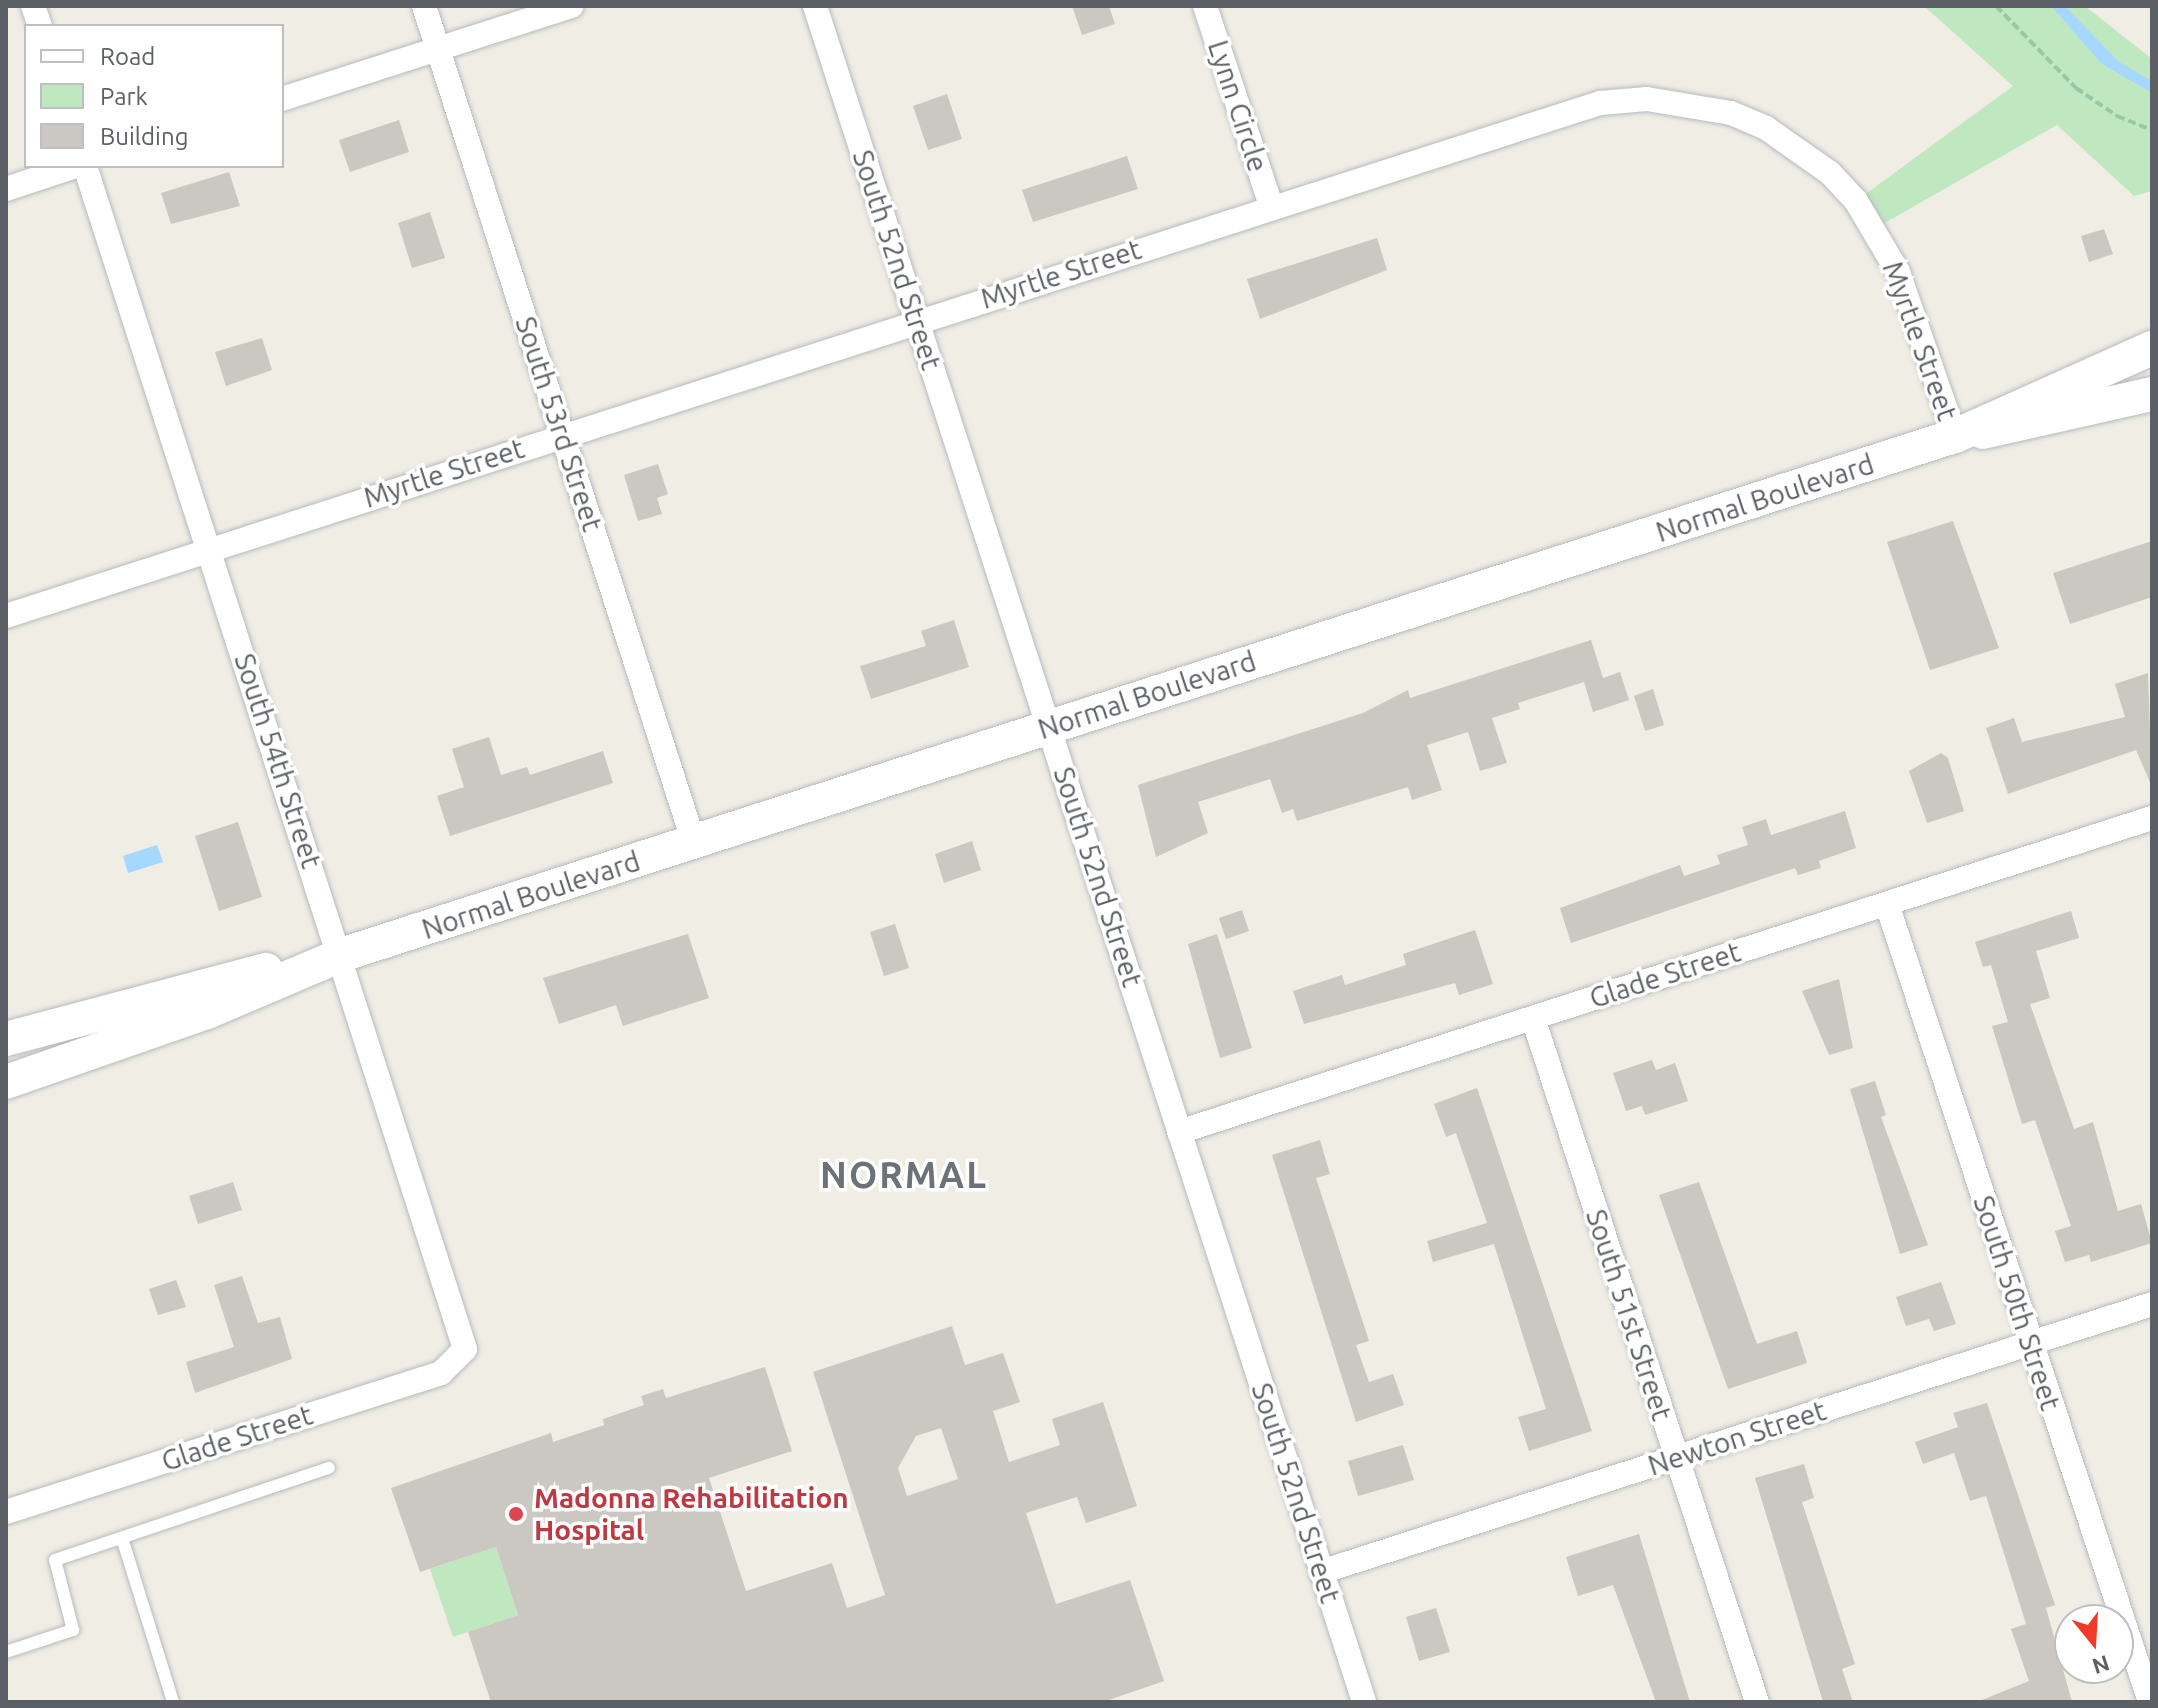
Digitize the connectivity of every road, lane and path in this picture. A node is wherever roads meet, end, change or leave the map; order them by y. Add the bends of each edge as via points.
1 (424, 6) edge
2 (571, 6) edge
3 (815, 6) edge
4 (1205, 6) edge
5 (1996, 6) edge
6 (438, 49) junction
7 (284, 98) edge
8 (2152, 130) edge
9 (70, 168) edge
10 (86, 168) edge
11 (6, 189) edge
12 (1271, 206) junction
13 (917, 321) junction
14 (2152, 348) edge
15 (2152, 394) edge
16 (563, 435) junction
17 (1955, 436) junction
18 (209, 550) junction
19 (6, 616) edge
20 (1050, 727) junction
21 (2152, 818) edge
22 (694, 843) junction
23 (1887, 904) junction
24 (341, 955) junction
25 (1533, 1018) junction
26 (6, 1039) edge
27 (6, 1082) edge
28 (1179, 1132) junction
29 (2152, 1304) edge
30 (2029, 1344) junction
31 (463, 1357) joint
32 (1675, 1458) junction
33 (329, 1468) dead end
34 (6, 1512) edge
35 (122, 1538) junction
36 (1321, 1572) junction
37 (6, 1652) edge
38 (173, 1702) edge
39 (1364, 1702) edge
40 (1757, 1702) edge
41 (2150, 1702) edge

1 - 6 street, South 53rd Street
2 - 6 street
3 - 13 street, South 52nd Street
4 - 12 street, Lynn Circle
5 - 8 path via 2076,88 2117,116
6 - 7 street
6 - 16 street, South 53rd Street
9 - 11 street
10 - 18 street, South 54th Street
12 - 13 street, Myrtle Street
12 - 17 street, Myrtle Street via 1600,103 1647,99 1731,113 1800,148 1856,201 1898,272
13 - 16 street, Myrtle Street
13 - 20 street, South 52nd Street
14 - 17 main road, Normal Boulevard
15 - 17 main road, Normal Boulevard via 2049,422
16 - 18 street, Myrtle Street
16 - 22 street, South 53rd Street
17 - 20 main road, Normal Boulevard
18 - 19 street, Myrtle Street
18 - 24 street, South 54th Street
20 - 22 main road, Normal Boulevard
20 - 28 street, South 52nd Street
21 - 23 street, Glade Street
22 - 24 main road, Normal Boulevard
23 - 25 street, Glade Street
23 - 30 street, South 50th Street
24 - 26 main road, Normal Boulevard via 240,976
24 - 27 main road, Normal Boulevard via 207,1012
24 - 31 street, South 54th Street via 463,1332
25 - 28 street, Glade Street
25 - 32 street, South 51st Street
28 - 36 street, South 52nd Street
29 - 30 street, Newton Street
30 - 32 street, Newton Street
30 - 41 street, South 50th Street
31 - 34 street, Glade Street via 441,1373
32 - 36 street, Newton Street
32 - 40 street, South 51st Street
33 - 35 lane
35 - 37 lane via 55,1560 73,1630
35 - 38 lane
36 - 39 street, South 52nd Street

